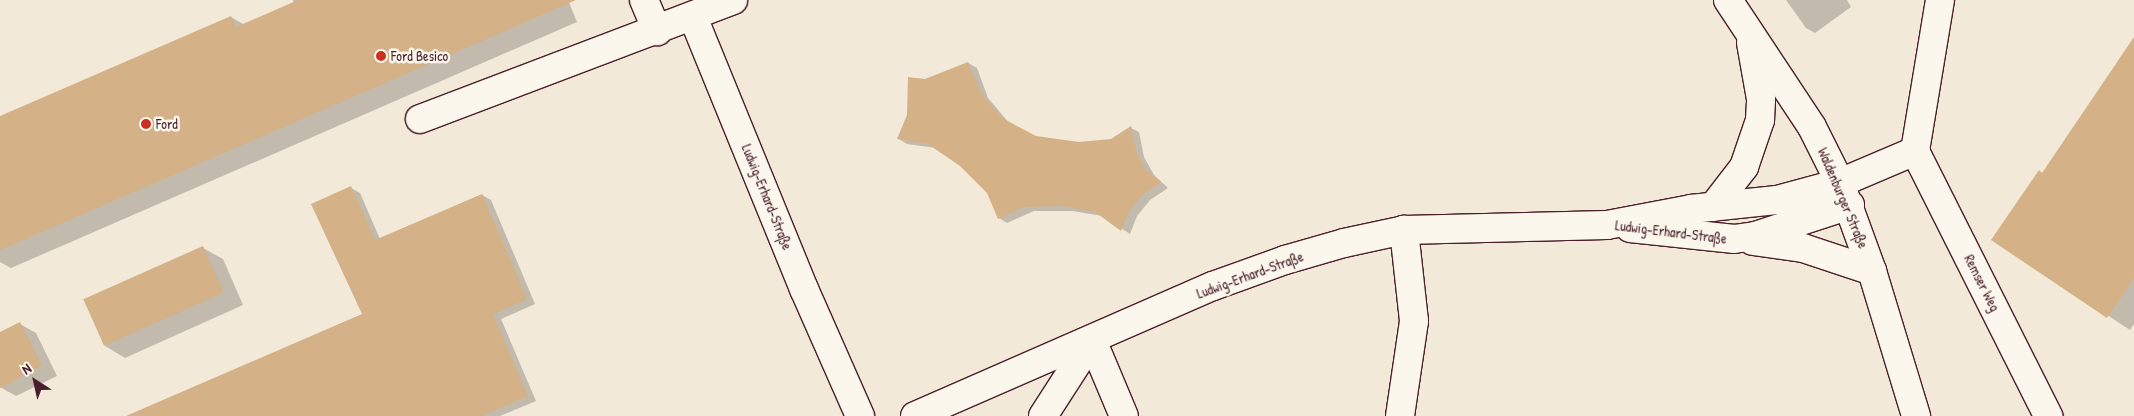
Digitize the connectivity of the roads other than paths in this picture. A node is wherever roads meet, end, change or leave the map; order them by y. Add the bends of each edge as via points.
1 (644, 0) edge
2 (733, 0) edge
3 (1728, 0) edge
4 (1940, 0) edge
5 (693, 17) junction
6 (657, 31) junction
7 (1749, 31) junction
8 (420, 119) dead end
9 (1916, 151) junction
10 (1845, 194) junction
11 (1713, 207) junction
12 (1607, 225) junction
13 (1404, 230) junction
14 (1734, 239) junction
15 (1872, 271) junction
16 (1092, 340) junction
17 (860, 416) edge
18 (915, 416) edge
19 (1043, 416) edge
20 (1124, 416) edge
21 (1400, 416) edge
22 (1916, 416) edge
23 (2048, 416) edge

1 - 6 street
2 - 5 street
3 - 7 street, Waldenburger Straße
4 - 9 street
5 - 6 street
5 - 17 street, Ludwig-Erhard-Straße via 804,289
6 - 8 street
7 - 10 street, Waldenburger Straße via 1812,127
7 - 11 street via 1761,99 1760,120 1744,167
9 - 10 street
9 - 23 street, Remser Weg
10 - 11 street, Ludwig-Erhard-Straße
10 - 14 street, Ludwig-Erhard-Straße via 1755,236
10 - 15 street, Waldenburger Straße
11 - 12 street, Ludwig-Erhard-Straße
12 - 13 street, Ludwig-Erhard-Straße
12 - 14 street, Ludwig-Erhard-Straße
13 - 16 street, Ludwig-Erhard-Straße via 1344,243 1249,272
13 - 21 street via 1414,320
14 - 15 street via 1803,248
15 - 22 street, Waldenburger Straße
16 - 18 street, Ludwig-Erhard-Straße
16 - 19 street
16 - 20 street

